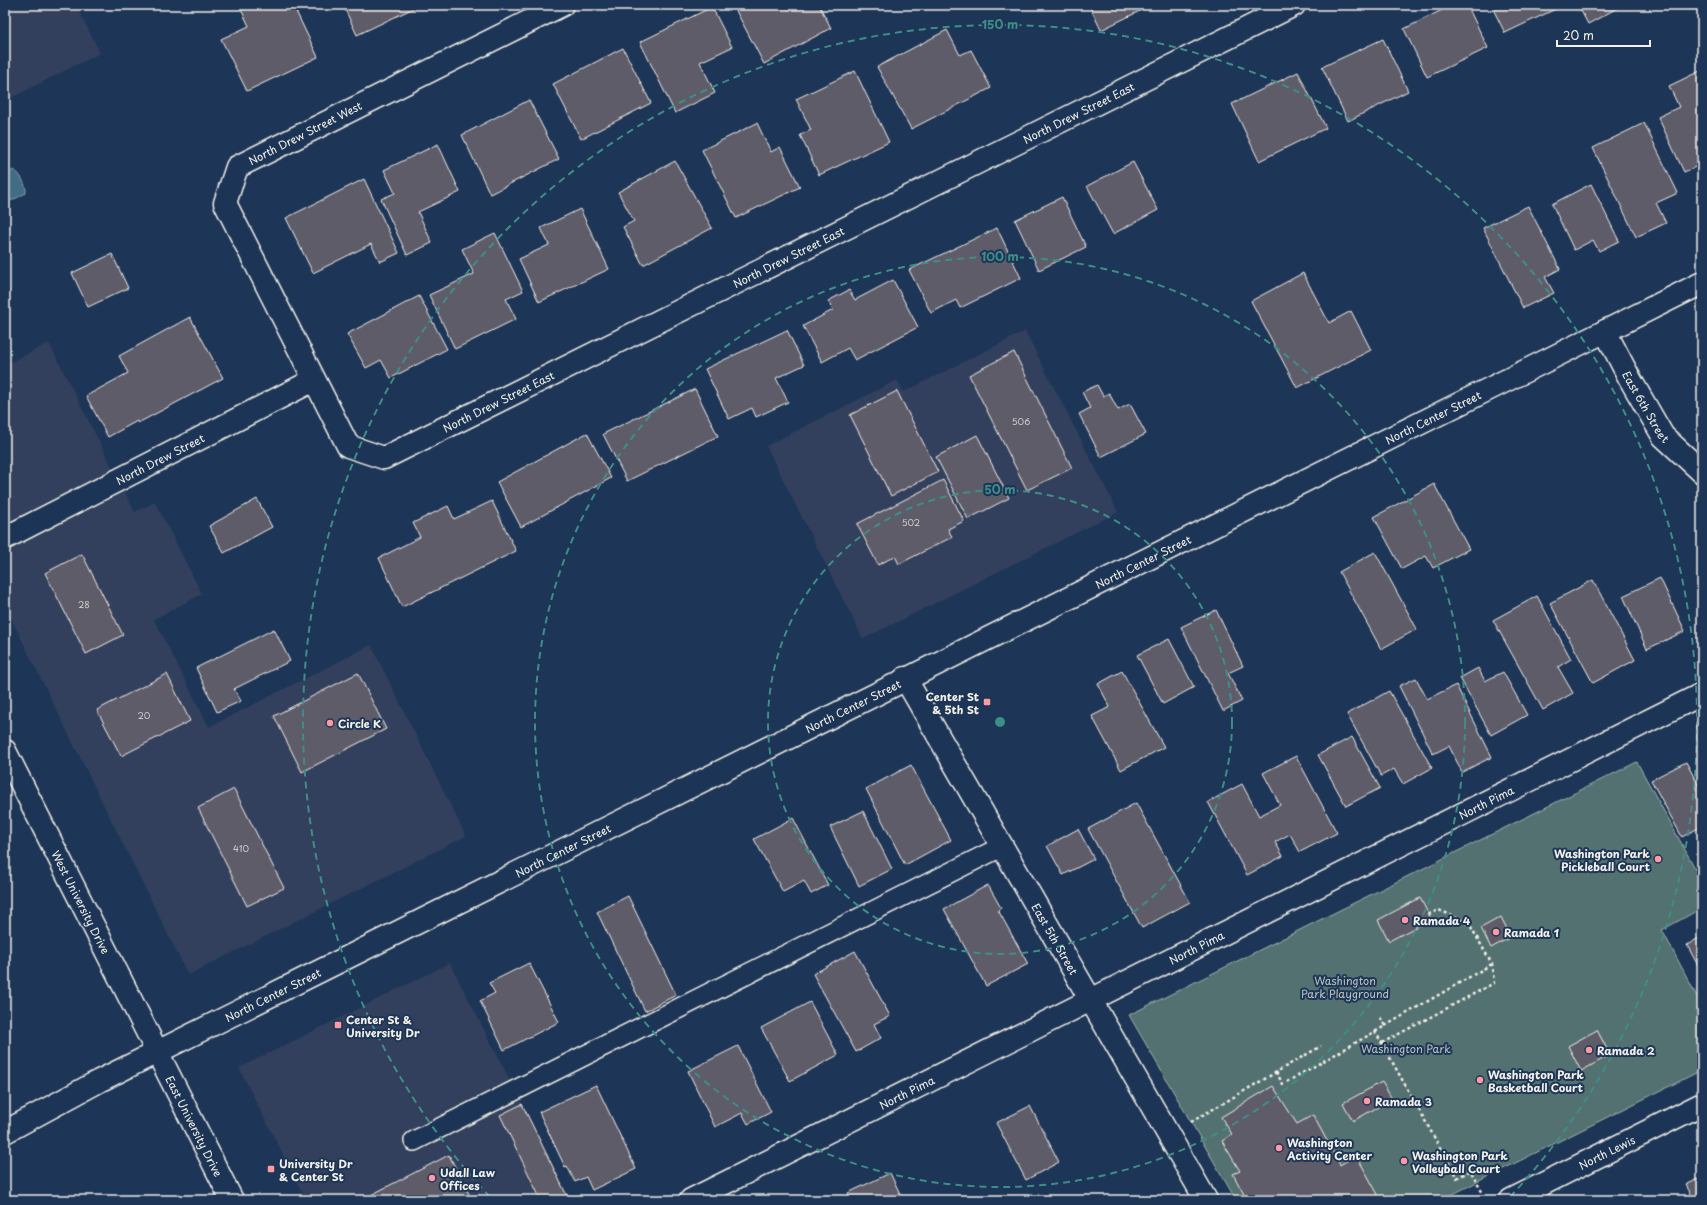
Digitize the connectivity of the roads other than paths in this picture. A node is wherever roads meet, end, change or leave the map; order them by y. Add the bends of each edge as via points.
1 (562, 5) edge
2 (1294, 5) edge
3 (1702, 283) edge
4 (1605, 331) junction
5 (314, 380) junction
6 (1702, 472) edge
7 (5, 538) edge
8 (905, 678) junction
9 (1702, 694) edge
10 (5, 751) edge
11 (1001, 847) junction
12 (1090, 1000) junction
13 (156, 1052) junction
14 (1702, 1104) edge
15 (5, 1132) edge
16 (414, 1141) dead end
17 (232, 1200) edge
18 (691, 1200) edge
19 (1206, 1200) edge
20 (1511, 1200) edge

1 - 5 street, North Drew Street West via 237,167 225,204
2 - 5 street, North Drew Street East via 384,458 348,446
3 - 4 street, North Center Street
4 - 6 street, East 6th Street via 1663,436
4 - 8 street, North Center Street
5 - 7 street, North Drew Street
8 - 11 street, East 5th Street
8 - 13 street, North Center Street
9 - 12 street, North Pima
10 - 13 street, West University Drive
11 - 12 street, East 5th Street
11 - 16 lane
12 - 18 street, North Pima
12 - 19 street, East 5th Street
13 - 15 street, North Center Street
13 - 17 street, East University Drive
14 - 20 street, North Lewis

